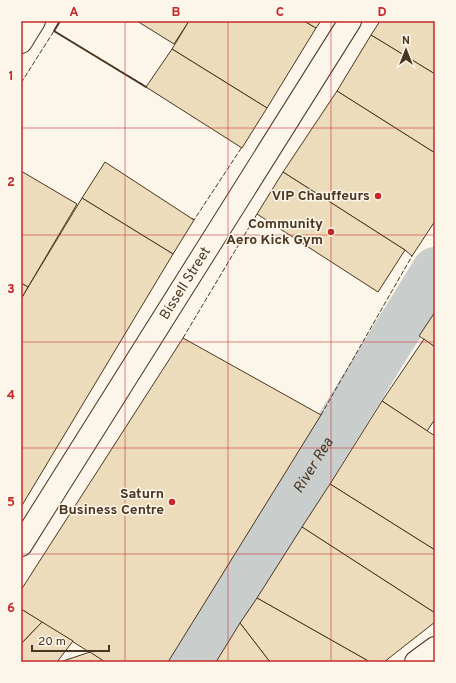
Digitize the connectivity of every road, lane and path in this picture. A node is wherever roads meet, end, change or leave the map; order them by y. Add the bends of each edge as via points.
1 (34, 21) edge
2 (350, 21) edge
3 (21, 42) edge
4 (21, 545) edge
5 (435, 648) edge
6 (416, 662) edge

1 - 3 street
2 - 4 street, Bissell Street
5 - 6 street

